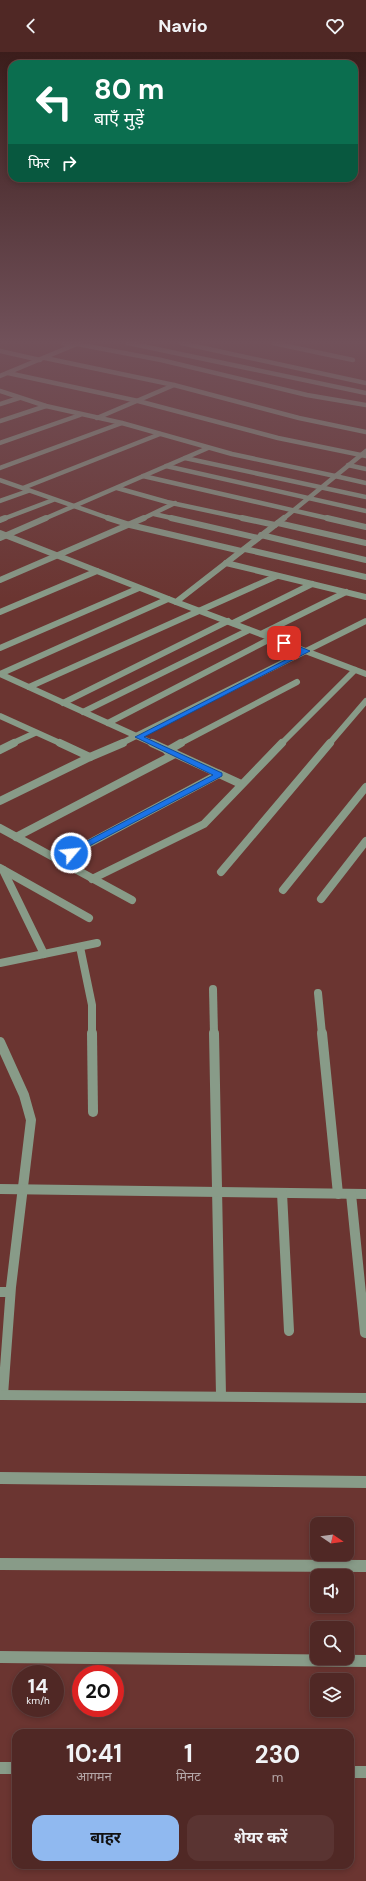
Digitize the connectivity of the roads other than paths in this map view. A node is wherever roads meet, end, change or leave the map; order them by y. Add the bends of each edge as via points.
1 (42, 428) edge
2 (107, 428) edge
3 (140, 428) edge
4 (241, 428) edge
5 (349, 428) edge
6 (366, 432) edge
7 (160, 434) junction
8 (0, 443) edge
9 (208, 448) junction
10 (366, 450) edge
11 (364, 455) edge
12 (185, 458) junction
13 (348, 465) junction
14 (166, 466) junction
15 (0, 468) edge
16 (366, 469) edge
17 (143, 476) junction
18 (335, 476) junction
19 (0, 480) edge
20 (366, 483) edge
21 (321, 487) junction
22 (116, 488) junction
23 (26, 490) junction
24 (366, 497) edge
25 (307, 498) junction
26 (53, 500) junction
27 (0, 501) edge
28 (175, 503) junction
29 (73, 507) junction
30 (292, 511) junction
31 (366, 511) edge
32 (154, 514) junction
33 (0, 520) edge
34 (277, 524) junction
35 (130, 525) junction
36 (366, 527) edge
37 (0, 533) edge
38 (7, 536) junction
39 (260, 537) junction
40 (0, 538) edge
41 (366, 543) edge
42 (243, 550) junction
43 (58, 556) junction
44 (366, 560) edge
45 (226, 563) junction
46 (97, 571) junction
47 (277, 576) junction
48 (366, 577) edge
49 (0, 580) edge
50 (312, 584) junction
51 (139, 588) junction
52 (346, 592) junction
53 (366, 597) edge
54 (168, 599) junction
55 (176, 602) junction
56 (200, 611) junction
57 (0, 612) edge
58 (366, 621) edge
59 (230, 622) junction
60 (356, 626) junction
61 (366, 629) edge
62 (249, 630) junction
63 (261, 634) junction
64 (272, 638) junction
65 (0, 648) edge
66 (307, 651) junction
67 (355, 670) junction
68 (0, 674) edge
69 (366, 674) edge
70 (297, 682) dead end
71 (29, 687) junction
72 (366, 700) edge
73 (63, 703) junction
74 (83, 712) junction
75 (0, 716) edge
76 (108, 723) junction
77 (36, 733) junction
78 (138, 737) junction
79 (0, 750) edge
80 (167, 751) junction
81 (175, 754) junction
82 (90, 757) junction
83 (219, 774) junction
84 (242, 784) junction
85 (366, 787) edge
86 (0, 801) edge
87 (0, 828) edge
88 (16, 837) junction
89 (366, 841) edge
90 (58, 860) junction
91 (2, 869) edge
92 (221, 872) dead end
93 (92, 879) junction
94 (283, 890) dead end
95 (321, 899) dead end
96 (132, 900) dead end
97 (88, 918) dead end
98 (97, 943) dead end
99 (80, 947) junction
100 (44, 954) junction
101 (0, 963) edge
102 (213, 989) dead end
103 (318, 993) dead end
104 (0, 1042) edge
105 (93, 1112) dead end
106 (0, 1189) edge
107 (23, 1190) junction
108 (217, 1191) junction
109 (282, 1192) junction
110 (338, 1194) junction
111 (351, 1194) junction
112 (366, 1194) edge
113 (5, 1292) edge
114 (289, 1331) dead end
115 (365, 1333) edge
116 (2, 1395) edge
117 (221, 1395) junction
118 (366, 1398) edge
119 (0, 1478) edge
120 (366, 1482) edge
121 (0, 1564) edge
122 (366, 1566) edge
123 (0, 1657) edge
124 (366, 1661) edge
125 (0, 1768) edge
126 (12, 1768) edge
127 (354, 1772) edge
128 (366, 1772) edge

1 - 8 street
2 - 15 street
3 - 7 street
4 - 11 street
5 - 6 street
7 - 9 street
7 - 23 street
9 - 12 street
9 - 18 street
10 - 11 street
11 - 13 street
12 - 14 street
12 - 21 street
13 - 16 street
13 - 18 street
14 - 17 street
14 - 25 street
17 - 22 street
17 - 30 street
18 - 20 street
18 - 21 street
19 - 23 street
21 - 24 street
21 - 25 street
22 - 28 street
22 - 29 street
23 - 26 street
23 - 27 street
25 - 30 street
25 - 31 street
26 - 29 street
26 - 33 street
28 - 32 street
28 - 34 street
29 - 35 street
29 - 38 street
30 - 34 street
30 - 36 street
32 - 35 street
32 - 39 street
34 - 39 street
34 - 41 street
35 - 42 street
35 - 43 street
37 - 38 street
38 - 40 street
38 - 43 street
39 - 42 street
39 - 44 street
42 - 45 street
42 - 48 street
43 - 46 street
43 - 49 street
45 - 47 street
45 - 55 street
46 - 51 street
46 - 57 street
47 - 50 street
47 - 56 street
50 - 52 street
50 - 59 street
51 - 54 street
51 - 65 street
52 - 53 street
52 - 63 street
54 - 55 street
54 - 68 street
55 - 56 street
56 - 59 street
56 - 71 street
58 - 60 street
59 - 62 street
59 - 73 street
60 - 61 street
60 - 66 street
62 - 63 street
62 - 74 street
63 - 64 street
64 - 66 street
64 - 76 street
66 - 67 street
66 - 78 street
67 - 69 street
67 - 84 street
68 - 71 street
70 - 80 street
71 - 73 street
72 - 92 street
73 - 74 street
74 - 76 street
75 - 77 street
76 - 78 street
77 - 79 street
77 - 82 street
78 - 80 street
78 - 82 street
80 - 81 street
81 - 83 street
81 - 88 street
82 - 86 street
83 - 84 street
83 - 90 street
84 - 93 street via 204,824
85 - 94 street
87 - 88 street
88 - 90 street
89 - 95 street
90 - 93 street
91 - 97 street
91 - 100 street
93 - 96 street
98 - 99 street
99 - 100 street
99 - 105 street via 92,1005
100 - 101 street
102 - 108 street
103 - 110 street
104 - 107 street via 29,1109 31,1120
106 - 107 street
107 - 108 street
107 - 113 street
108 - 109 street
108 - 117 street
109 - 110 street
109 - 114 street
110 - 111 street
111 - 112 street
111 - 115 street
113 - 116 street
116 - 117 street
117 - 118 street
119 - 120 street
121 - 122 street
123 - 124 street
125 - 126 street
127 - 128 street

